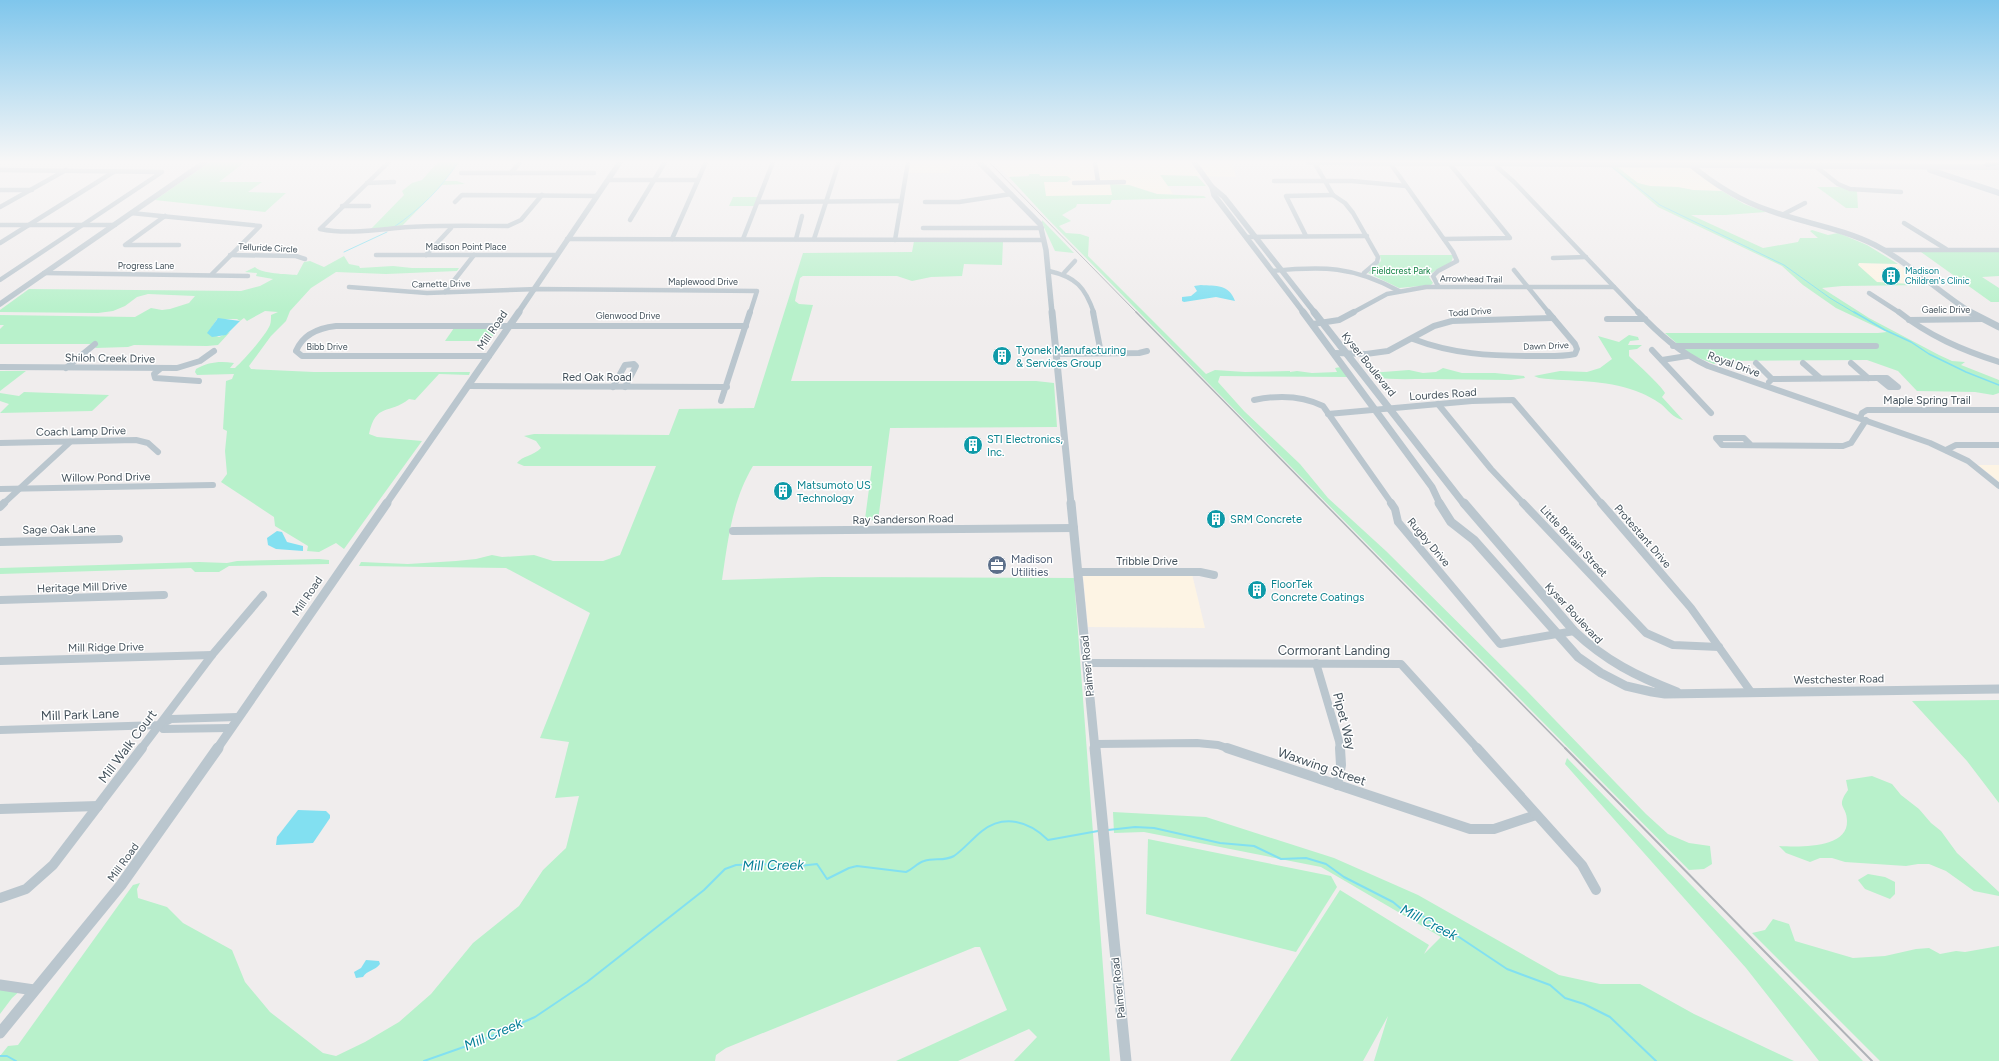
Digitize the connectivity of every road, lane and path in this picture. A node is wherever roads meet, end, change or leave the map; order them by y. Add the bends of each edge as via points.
1 (50, 212) edge
2 (102, 212) edge
3 (135, 212) edge
4 (337, 212) edge
5 (528, 212) edge
6 (586, 212) edge
7 (635, 212) edge
8 (684, 212) edge
9 (754, 212) edge
10 (824, 212) edge
11 (899, 212) edge
12 (1030, 212) edge
13 (1229, 212) edge
14 (1233, 212) edge
15 (1294, 212) edge
16 (1351, 212) edge
17 (1425, 212) edge
18 (1489, 212) edge
19 (1542, 212) edge
20 (1772, 212) edge
21 (1789, 212) edge
22 (131, 214) junction
23 (1782, 215) junction
24 (165, 216) junction
25 (802, 216) dead end
26 (630, 220) dead end
27 (1904, 223) dead end
28 (30, 224) junction
29 (83, 224) junction
30 (0, 225) edge
31 (115, 225) junction
32 (451, 228) junction
33 (923, 228) dead end
34 (1042, 228) junction
35 (1306, 236) junction
36 (1367, 236) junction
37 (1256, 237) junction
38 (1246, 238) junction
39 (1444, 238) junction
40 (567, 239) junction
41 (672, 239) junction
42 (743, 239) junction
43 (796, 239) junction
44 (814, 239) junction
45 (895, 240) junction
46 (1044, 240) junction
47 (0, 243) edge
48 (179, 245) dead end
49 (1884, 250) junction
50 (1946, 250) junction
51 (1999, 250) edge
52 (230, 255) junction
53 (376, 255) dead end
54 (426, 255) junction
55 (474, 255) junction
56 (555, 255) junction
57 (1270, 256) junction
58 (1262, 257) junction
59 (1553, 258) dead end
60 (1586, 258) junction
61 (305, 259) dead end
62 (1075, 261) dead end
63 (1049, 270) junction
64 (1281, 270) junction
65 (1514, 270) dead end
66 (1272, 271) junction
67 (44, 273) junction
68 (1064, 273) junction
69 (1364, 273) junction
70 (212, 274) junction
71 (248, 276) dead end
72 (0, 280) edge
73 (1438, 286) junction
74 (350, 287) dead end
75 (1614, 287) junction
76 (1528, 288) junction
77 (533, 290) junction
78 (1399, 291) junction
79 (445, 292) junction
80 (1869, 293) dead end
81 (0, 304) edge
82 (1553, 318) junction
83 (1607, 319) dead end
84 (1645, 319) junction
85 (1982, 319) junction
86 (1909, 320) junction
87 (1322, 323) junction
88 (1312, 324) junction
89 (510, 325) junction
90 (746, 326) junction
91 (1999, 327) edge
92 (1413, 339) junction
93 (95, 344) dead end
94 (1673, 346) junction
95 (1876, 346) dead end
96 (1652, 350) dead end
97 (214, 351) dead end
98 (1147, 351) dead end
99 (1101, 353) junction
100 (1335, 353) junction
101 (1057, 354) junction
102 (1346, 354) junction
103 (489, 356) junction
104 (1687, 356) junction
105 (1662, 360) junction
106 (1999, 362) edge
107 (1756, 363) dead end
108 (1803, 363) dead end
109 (1851, 363) dead end
110 (0, 368) edge
111 (66, 368) junction
112 (160, 369) junction
113 (1820, 378) junction
114 (1868, 378) junction
115 (1878, 378) dead end
116 (1772, 379) junction
117 (199, 381) dead end
118 (468, 386) junction
119 (1764, 386) junction
120 (613, 387) junction
121 (625, 387) junction
122 (727, 387) junction
123 (1254, 400) dead end
124 (1513, 400) joint
125 (722, 401) dead end
126 (1438, 404) junction
127 (1390, 408) junction
128 (1376, 410) junction
129 (1999, 410) edge
130 (1710, 413) dead end
131 (1328, 414) junction
132 (1863, 419) junction
133 (0, 442) edge
134 (70, 442) junction
135 (1751, 445) dead end
136 (1999, 445) edge
137 (1946, 450) junction
138 (158, 452) dead end
139 (212, 485) dead end
140 (1999, 486) edge
141 (0, 489) edge
142 (20, 489) junction
143 (0, 507) edge
144 (1074, 528) junction
145 (733, 531) dead end
146 (119, 539) dead end
147 (0, 542) edge
148 (1079, 572) junction
149 (1214, 575) dead end
150 (164, 595) dead end
151 (263, 595) dead end
152 (0, 600) edge
153 (1574, 631) junction
154 (1557, 633) junction
155 (1719, 647) junction
156 (212, 655) junction
157 (0, 661) edge
158 (1087, 663) junction
159 (1316, 663) junction
160 (1999, 689) edge
161 (1751, 692) junction
162 (1680, 693) junction
163 (238, 717) junction
164 (160, 725) junction
165 (230, 728) junction
166 (0, 730) edge
167 (1095, 744) junction
168 (1337, 785) junction
169 (98, 806) junction
170 (0, 809) edge
171 (1536, 814) junction
172 (1596, 890) dead end
173 (0, 898) edge
174 (0, 985) edge
175 (34, 990) junction
176 (0, 1033) edge
177 (1126, 1061) edge

1 - 28 street
2 - 29 street
3 - 22 street
4 - 32 street via 320,229 372,231 409,227
5 - 32 street via 516,224
6 - 40 street, Mill Road
7 - 26 street
8 - 41 street
9 - 42 street
10 - 44 street
11 - 45 street
12 - 34 street
13 - 38 street, Kyser Boulevard
14 - 37 street, Kyser Boulevard
15 - 35 street
16 - 36 street
17 - 39 street
18 - 39 street via 1510,238
19 - 60 street, Royal Drive
20 - 23 street
21 - 23 street
22 - 24 street
22 - 31 street
23 - 49 street via 1850,234
24 - 48 street via 125,245
24 - 52 street via 260,226
25 - 43 street
27 - 50 street
28 - 29 street
28 - 30 street
28 - 47 street
29 - 31 street
29 - 72 street
31 - 67 street
32 - 54 street
33 - 34 street
34 - 46 street, Palmer Road
35 - 36 street
35 - 37 street
36 - 69 street via 1378,257 1377,262
37 - 38 street
37 - 57 street, Kyser Boulevard
38 - 58 street, Kyser Boulevard
39 - 73 street via 1457,261 1436,272 1433,276
40 - 41 street
40 - 56 street, Mill Road
41 - 42 street
42 - 43 street
43 - 44 street
44 - 45 street
45 - 46 street
46 - 63 street, Palmer Road
49 - 50 street
49 - 85 street
50 - 51 street
52 - 61 street, Telluride Circle via 281,255
52 - 70 street
53 - 54 street, Madison Point Place
54 - 55 street, Madison Point Place
55 - 56 street, Madison Point Place
55 - 79 street
56 - 77 street, Mill Road
57 - 58 street
57 - 64 street, Kyser Boulevard
58 - 66 street, Kyser Boulevard
59 - 60 street
60 - 75 street, Royal Drive
62 - 68 street
63 - 68 street
63 - 101 street, Palmer Road
64 - 66 street
64 - 69 street via 1333,268
64 - 87 street, Kyser Boulevard
65 - 76 street, Dawn Drive
66 - 88 street, Kyser Boulevard
67 - 70 street, Progress Lane
67 - 81 street
68 - 99 street via 1078,281 1087,296
69 - 78 street
70 - 71 street, Progress Lane
73 - 76 street, Arrowhead Trail
73 - 78 street, Arrowhead Trail
74 - 79 street, Carnette Drive via 407,293
75 - 76 street, Arrowhead Trail
75 - 84 street, Royal Drive
76 - 82 street, Dawn Drive
77 - 79 street, Carnette Drive
77 - 89 street, Mill Road
77 - 90 street, Maplewood Drive via 757,291
78 - 87 street, Arrowhead Trail via 1370,302 1339,320
80 - 86 street via 1883,300
82 - 92 street, Todd Drive via 1452,321 1434,326
82 - 92 street, Dawn Drive via 1575,344 1578,349 1575,354 1469,355 1436,348
83 - 84 street
84 - 94 street, Royal Drive
85 - 86 street, Gaelic Drive
85 - 91 street
86 - 106 street via 1954,345
87 - 88 street, Arrowhead Trail
87 - 102 street, Kyser Boulevard
88 - 100 street, Kyser Boulevard
89 - 90 street, Glenwood Drive
89 - 103 street, Mill Road
89 - 103 street, Bibb Drive via 328,327 308,335 297,346 296,351 302,356
90 - 122 street, Maplewood Drive
92 - 102 street, Todd Drive via 1383,352
93 - 111 street
94 - 95 street
94 - 104 street, Royal Drive
96 - 105 street
97 - 112 street, Shiloh Creek Drive via 185,367
98 - 99 street
99 - 101 street
100 - 102 street, Todd Drive
100 - 128 street, Kyser Boulevard
101 - 144 street, Palmer Road
102 - 127 street, Kyser Boulevard
103 - 118 street, Mill Road
104 - 105 street
104 - 119 street, Royal Drive
105 - 130 street
107 - 116 street
108 - 113 street
109 - 114 street
110 - 111 street, Shiloh Creek Drive
111 - 112 street, Shiloh Creek Drive
112 - 117 street via 154,374 155,378
113 - 114 street
113 - 116 street
114 - 115 street
116 - 119 street
118 - 120 street, Red Oak Road
118 - 163 street, Mill Road
119 - 132 street, Royal Drive
120 - 121 street, Red Oak Road
120 - 121 street via 625,365 634,364 636,366
121 - 122 street, Red Oak Road
122 - 125 street, Maplewood Drive
123 - 131 street, Rugby Drive via 1303,398 1318,404
124 - 126 street, Lourdes Road
124 - 155 street, Protestant Drive via 1691,608
126 - 127 street, Lourdes Road
126 - 155 street, Little Britain Street via 1491,469 1646,633 1674,647
127 - 128 street, Lourdes Road
127 - 153 street, Kyser Boulevard via 1467,508
128 - 131 street, Lourdes Road
128 - 154 street, Kyser Boulevard via 1432,487 1442,510 1451,522 1474,540
129 - 132 street, Maple Spring Trail via 1867,410 1862,412
131 - 154 street, Rugby Drive via 1395,509 1398,522 1500,644
132 - 135 street via 1851,444 1843,446
132 - 137 street, Royal Drive
133 - 134 street, Coach Lamp Drive
134 - 138 street, Coach Lamp Drive via 145,441 153,445
134 - 142 street
136 - 137 street via 1956,445
137 - 140 street, Royal Drive via 1968,461
139 - 142 street, Willow Pond Drive
141 - 142 street, Willow Pond Drive
142 - 143 street
144 - 145 street, Ray Sanderson Road
144 - 148 street, Palmer Road
146 - 147 street, Sage Oak Lane
148 - 149 street, Tribble Drive via 1200,572
148 - 158 street, Palmer Road
150 - 152 street, Heritage Mill Drive
151 - 156 street, Mill Walk Court
153 - 154 street, Rugby Drive
153 - 162 street, Kyser Boulevard via 1610,663 1632,675
154 - 162 street, Kyser Boulevard via 1578,657 1616,683 1644,692
155 - 161 street, Protestant Drive
156 - 157 street, Mill Ridge Drive
156 - 164 street, Mill Walk Court
158 - 159 street, Cormorant Landing
158 - 167 street, Palmer Road
159 - 168 street, Pipet Way via 1339,741 1341,765
159 - 171 street, Cormorant Landing via 1401,664
160 - 161 street, Westchester Road
161 - 162 street, Westchester Road
163 - 164 street, Mill Park Lane via 171,719
163 - 165 street, Mill Road
164 - 165 street, Mill Park Lane via 163,729
164 - 166 street, Mill Park Lane
164 - 169 street, Mill Walk Court
165 - 175 street, Mill Road via 120,885
167 - 168 street, Waxwing Street via 1218,745
167 - 177 street, Palmer Road
168 - 171 street, Waxwing Street via 1470,829 1494,828
169 - 170 street
169 - 173 street, Mill Walk Court via 40,880 14,896
171 - 172 street, Cormorant Landing via 1582,865
174 - 175 street
175 - 176 street, Mill Road

